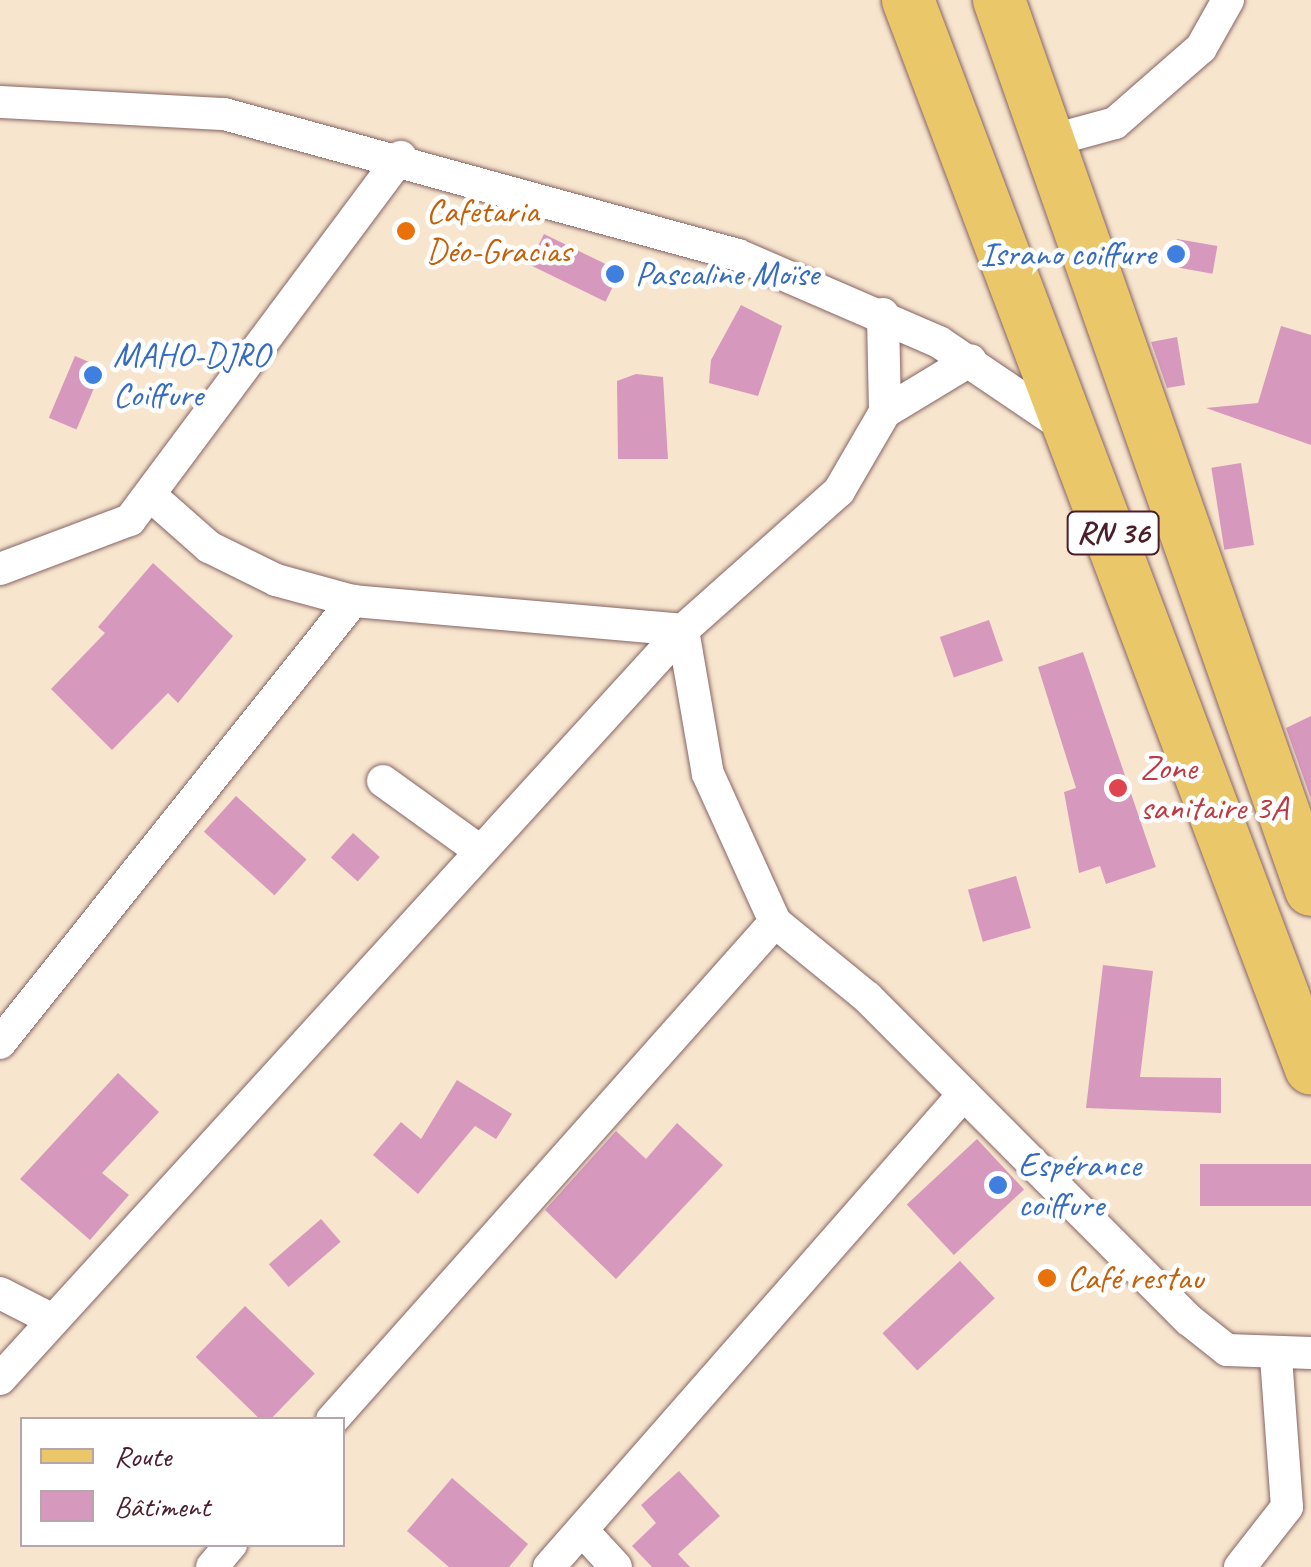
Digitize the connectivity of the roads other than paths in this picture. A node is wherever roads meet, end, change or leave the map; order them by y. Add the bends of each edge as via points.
1 (908, 0) edge
2 (999, 0) edge
3 (1228, 0) edge
4 (0, 102) edge
5 (1053, 140) junction
6 (401, 157) junction
7 (883, 314) junction
8 (971, 360) junction
9 (885, 412) junction
10 (1078, 436) junction
11 (150, 495) junction
12 (0, 569) edge
13 (353, 601) junction
14 (683, 630) junction
15 (383, 781) dead end
16 (480, 850) junction
17 (1311, 890) edge
18 (775, 922) junction
19 (0, 1042) edge
20 (1311, 1070) edge
21 (964, 1094) junction
22 (0, 1293) edge
23 (54, 1320) junction
24 (1311, 1353) edge
25 (1276, 1357) junction
26 (0, 1379) edge
27 (335, 1417) edge
28 (582, 1530) junction
29 (229, 1547) edge
30 (212, 1567) edge
31 (548, 1567) edge
32 (616, 1567) edge
33 (1240, 1567) edge

1 - 10 main road, RN 36 via 1009,285
2 - 5 main road, RN 36
3 - 5 street via 1201,48 1115,123
4 - 6 street via 224,114
5 - 17 main road, RN 36
6 - 7 street via 738,256
6 - 11 street
7 - 8 street
7 - 9 street
8 - 9 street
8 - 10 street
9 - 14 street via 840,491
10 - 20 main road, RN 36
11 - 12 street via 104,536
11 - 13 street via 209,547 276,580
13 - 14 street
13 - 19 street
14 - 16 street
14 - 18 street via 708,774
15 - 16 street
16 - 23 street
18 - 21 street via 867,996
18 - 27 street
21 - 25 street via 1189,1320 1227,1350
21 - 28 street
22 - 23 street
23 - 26 street
24 - 25 street
25 - 33 street via 1290,1489
28 - 31 street
28 - 32 street
29 - 30 street

